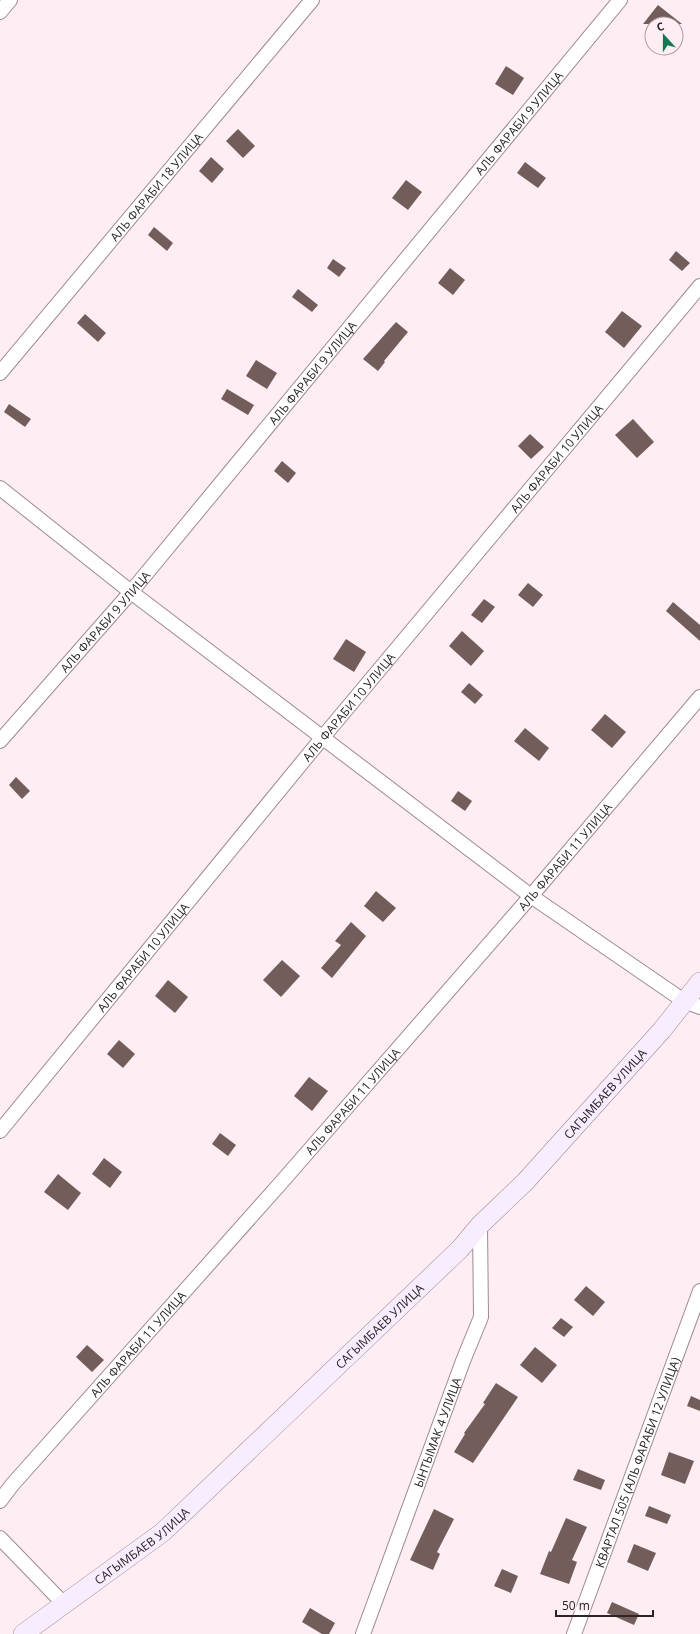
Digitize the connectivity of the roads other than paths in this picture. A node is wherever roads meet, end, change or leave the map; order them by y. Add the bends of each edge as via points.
1 (10, 0) edge
2 (312, 0) edge
3 (620, 0) edge
4 (0, 12) edge
5 (700, 286) edge
6 (0, 373) edge
7 (0, 488) edge
8 (130, 592) junction
9 (700, 696) edge
10 (323, 737) junction
11 (0, 741) edge
12 (531, 896) junction
13 (700, 982) edge
14 (692, 1004) edge
15 (0, 1131) edge
16 (480, 1225) junction
17 (700, 1291) edge
18 (0, 1501) edge
19 (0, 1538) edge
20 (64, 1604) junction
21 (23, 1634) edge
22 (363, 1634) edge
23 (574, 1634) edge

1 - 4 street
2 - 6 street, АЛЬ ФАРАБИ 18 УЛИЦА
3 - 8 street, АЛЬ ФАРАБИ 9 УЛИЦА
5 - 10 street, АЛЬ ФАРАБИ 10 УЛИЦА
7 - 8 street
8 - 10 street
8 - 11 street, АЛЬ ФАРАБИ 9 УЛИЦА
9 - 12 street, АЛЬ ФАРАБИ 11 УЛИЦА
10 - 12 street
10 - 15 street, АЛЬ ФАРАБИ 10 УЛИЦА
12 - 14 street
12 - 18 street, АЛЬ ФАРАБИ 11 УЛИЦА
13 - 14 street, САГЫМБАЕВ УЛИЦА
14 - 16 street, САГЫМБАЕВ УЛИЦА via 662,1030 531,1176
16 - 20 street, САГЫМБАЕВ УЛИЦА via 460,1248 163,1532
16 - 22 street, ЫНТЫМАК 4 УЛИЦА via 481,1318
17 - 23 street, КВАРТАЛ 505 (АЛЬ ФАРАБИ 12 УЛИЦА)
19 - 20 street
20 - 21 street, САГЫМБАЕВ УЛИЦА

